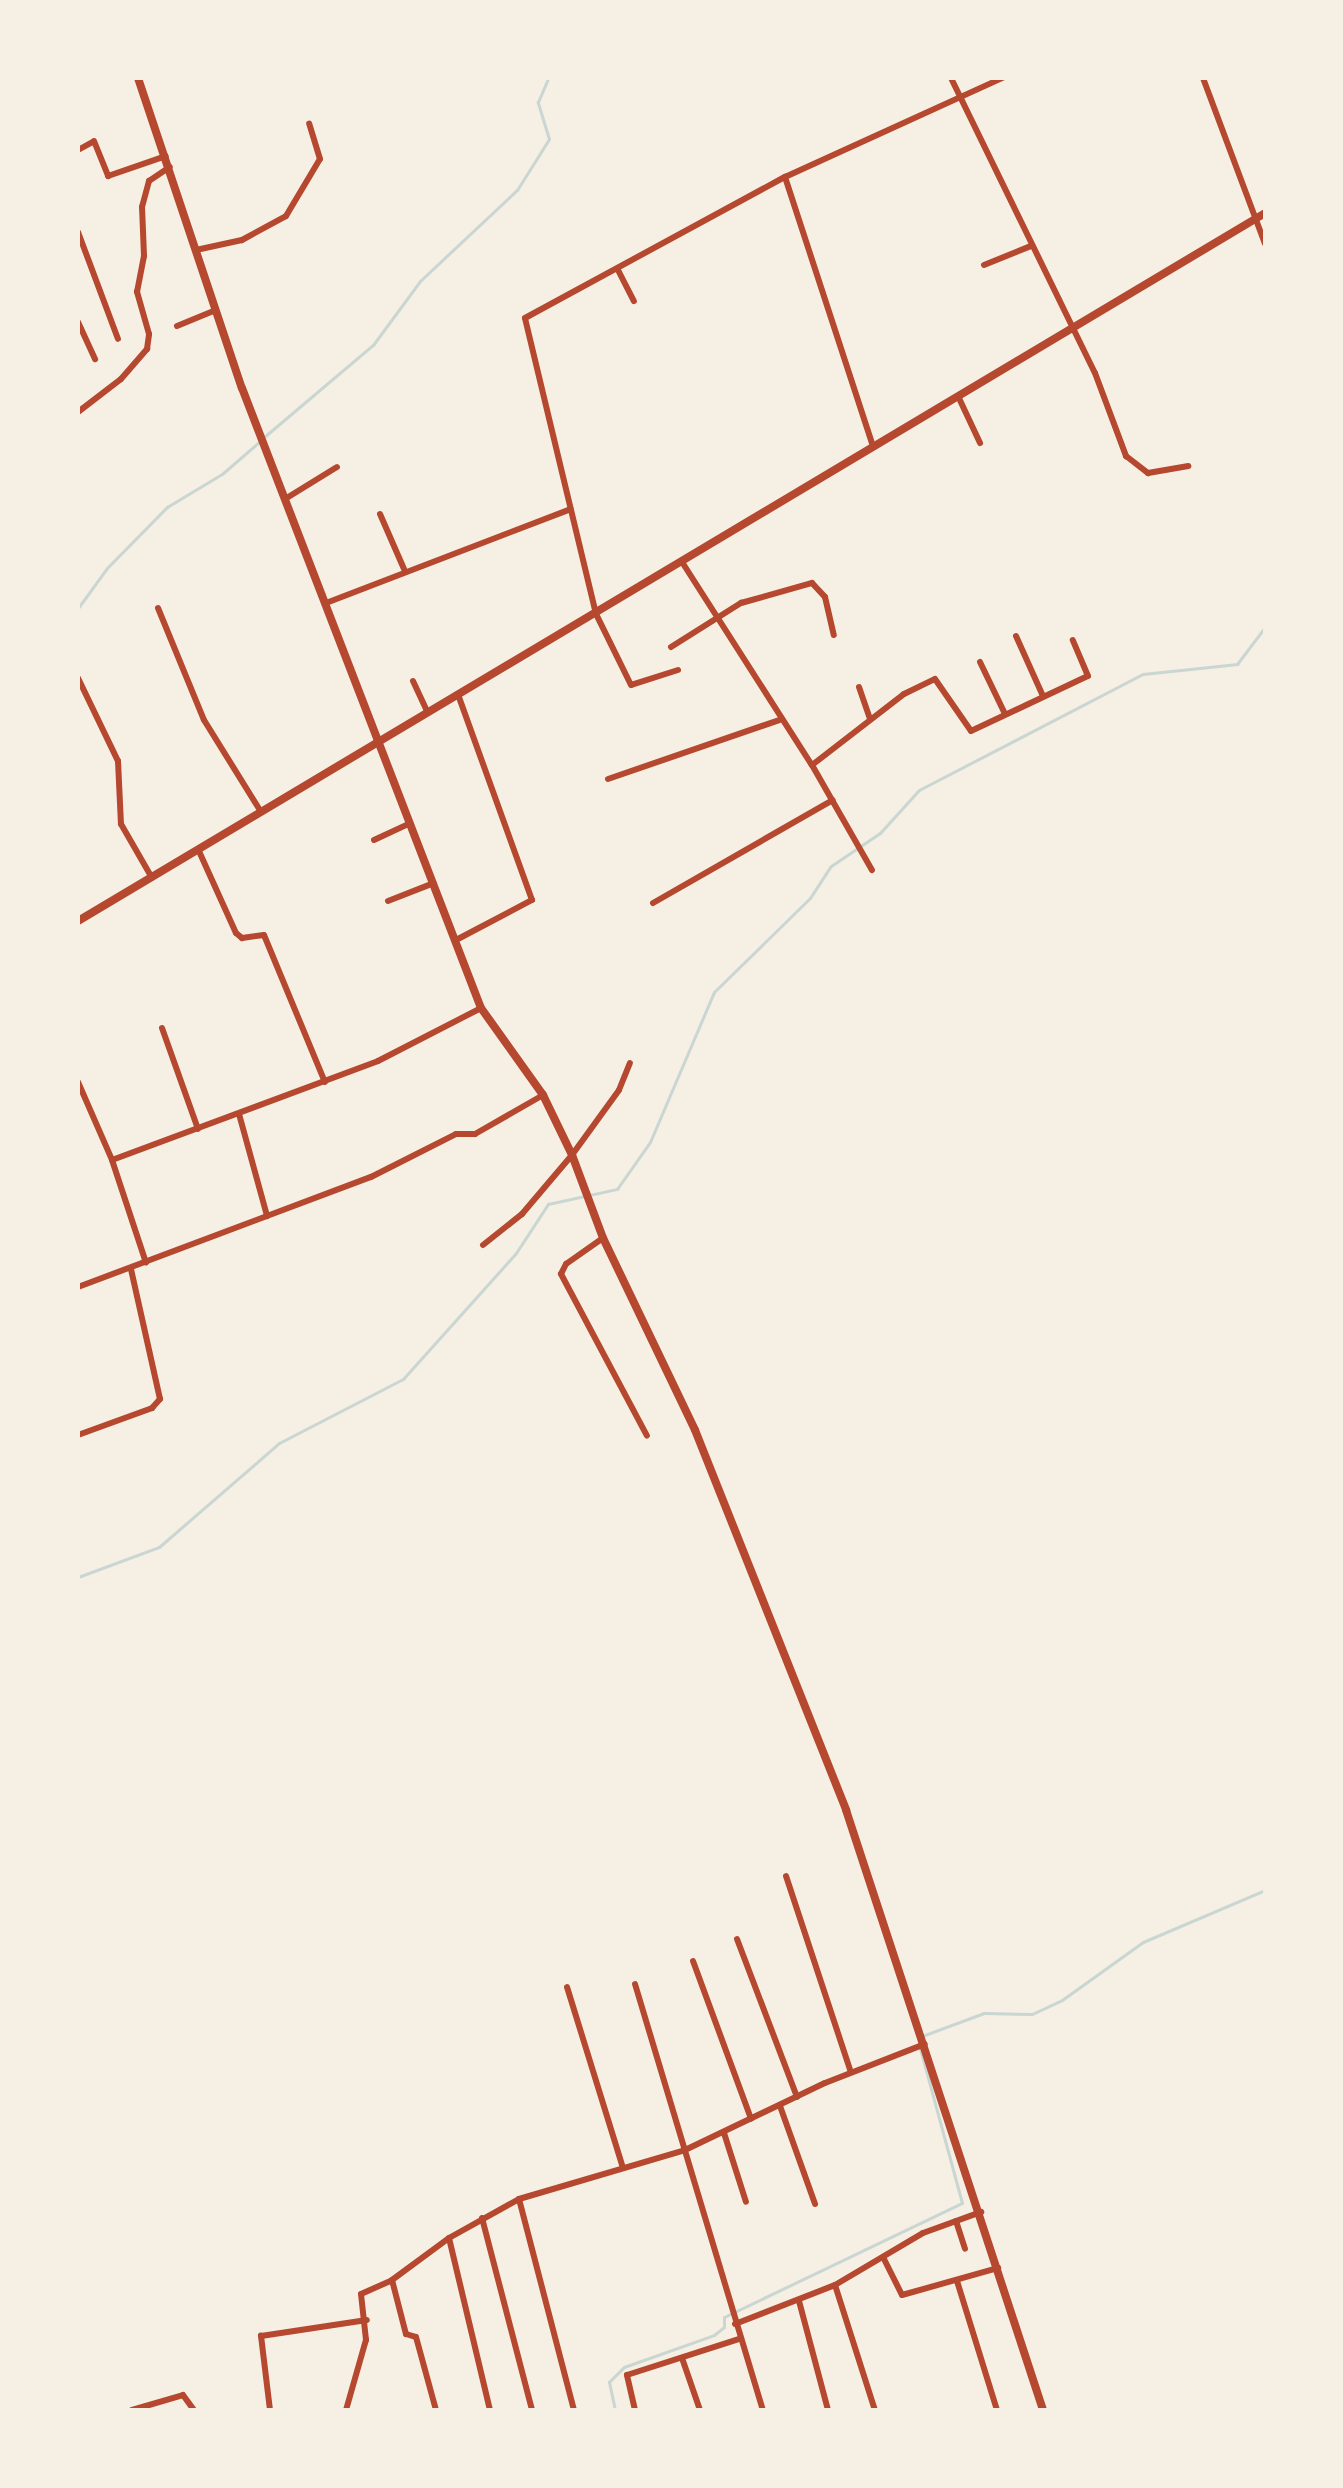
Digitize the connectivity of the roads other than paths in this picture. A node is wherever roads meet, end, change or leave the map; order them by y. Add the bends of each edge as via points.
1 (138, 78) edge
2 (951, 78) edge
3 (1002, 78) edge
4 (1203, 78) edge
5 (960, 96) junction
6 (309, 124) dead end
7 (78, 150) edge
8 (166, 156) junction
9 (170, 167) junction
10 (785, 177) junction
11 (1265, 213) edge
12 (1256, 218) junction
13 (78, 232) edge
14 (1265, 244) edge
15 (1031, 246) junction
16 (196, 250) junction
17 (984, 265) dead end
18 (618, 270) junction
19 (634, 301) dead end
20 (216, 310) junction
21 (78, 322) edge
22 (177, 326) dead end
23 (1074, 328) junction
24 (118, 339) dead end
25 (95, 359) dead end
26 (958, 396) junction
27 (78, 412) edge
28 (980, 443) dead end
29 (873, 447) junction
30 (1188, 466) dead end
31 (337, 467) dead end
32 (285, 499) junction
33 (571, 509) junction
34 (380, 514) dead end
35 (682, 562) junction
36 (404, 569) junction
37 (326, 603) junction
38 (158, 608) dead end
39 (596, 614) junction
40 (715, 616) junction
41 (834, 635) dead end
42 (1016, 636) dead end
43 (1073, 640) dead end
44 (671, 647) dead end
45 (980, 662) dead end
46 (678, 670) dead end
47 (78, 678) edge
48 (413, 681) dead end
49 (859, 687) dead end
50 (458, 695) junction
51 (1043, 696) junction
52 (428, 713) junction
53 (1005, 714) junction
54 (870, 719) junction
55 (779, 720) junction
56 (376, 744) junction
57 (812, 765) junction
58 (608, 779) dead end
59 (833, 800) junction
60 (261, 812) junction
61 (410, 823) junction
62 (374, 840) dead end
63 (198, 849) junction
64 (872, 870) dead end
65 (152, 878) junction
66 (434, 883) junction
67 (388, 901) dead end
68 (653, 903) dead end
69 (78, 921) edge
70 (456, 940) junction
71 (481, 1008) junction
72 (162, 1028) dead end
73 (630, 1063) dead end
74 (78, 1082) edge
75 (325, 1082) junction
76 (543, 1095) junction
77 (239, 1114) junction
78 (198, 1129) junction
79 (572, 1155) junction
80 (112, 1160) junction
81 (267, 1216) junction
82 (603, 1238) junction
83 (483, 1245) dead end
84 (146, 1263) junction
85 (131, 1269) junction
86 (78, 1287) edge
87 (78, 1435) edge
88 (647, 1436) dead end
89 (786, 1876) dead end
90 (737, 1939) dead end
91 (693, 1961) dead end
92 (635, 1984) dead end
93 (567, 1987) dead end
94 (925, 2044) junction
95 (851, 2072) junction
96 (797, 2097) junction
97 (780, 2106) junction
98 (751, 2119) junction
99 (724, 2133) junction
100 (685, 2150) junction
101 (623, 2168) junction
102 (519, 2199) junction
103 (746, 2202) dead end
104 (815, 2204) dead end
105 (981, 2212) junction
106 (482, 2218) junction
107 (956, 2221) junction
108 (449, 2238) junction
109 (965, 2249) dead end
110 (883, 2257) junction
111 (998, 2268) junction
112 (392, 2280) junction
113 (957, 2281) junction
114 (835, 2285) junction
115 (799, 2301) junction
116 (367, 2320) junction
117 (735, 2324) junction
118 (739, 2339) junction
119 (682, 2358) junction
120 (132, 2410) edge
121 (194, 2410) edge
122 (270, 2410) edge
123 (346, 2410) edge
124 (436, 2410) edge
125 (490, 2410) edge
126 (532, 2410) edge
127 (574, 2410) edge
128 (635, 2410) edge
129 (700, 2410) edge
130 (763, 2410) edge
131 (828, 2410) edge
132 (875, 2410) edge
133 (997, 2410) edge
134 (1043, 2410) edge

1 - 8 main road
2 - 5 street
3 - 5 street
4 - 12 street
5 - 10 street
5 - 15 street
6 - 16 street via 320,159 286,216 242,240
7 - 8 street via 94,141 108,176
8 - 9 main road
9 - 16 main road
9 - 27 street via 149,181 142,207 144,256 137,292 149,334 147,349 121,379
10 - 18 street
10 - 29 street
11 - 12 main road
12 - 14 street
12 - 23 main road
13 - 24 street
15 - 17 street
15 - 23 street
16 - 20 main road
18 - 19 street
18 - 33 street via 525,320
20 - 22 street
20 - 32 main road
21 - 25 street
23 - 26 main road
23 - 30 street via 1130,462 1152,473
26 - 28 street
26 - 29 main road
29 - 35 main road
31 - 32 street
32 - 37 main road
33 - 36 street
33 - 39 street
34 - 36 street
35 - 39 main road
35 - 40 street
36 - 37 street
37 - 56 main road
38 - 60 street via 204,720
39 - 46 street via 631,685
39 - 50 main road
40 - 41 street via 755,598 812,583 825,597
40 - 44 street
40 - 55 street
42 - 51 street
43 - 51 street via 1088,675
45 - 53 street
47 - 65 street via 118,761 121,824
48 - 52 street
49 - 54 street
50 - 52 main road
50 - 70 street via 532,900
51 - 53 street
52 - 56 main road
53 - 54 street via 969,731 935,679
54 - 57 street
55 - 57 street
55 - 58 street
56 - 60 main road
56 - 61 main road
57 - 59 street
59 - 64 street
59 - 68 street
60 - 63 main road
61 - 62 street
61 - 66 main road
63 - 65 main road
63 - 75 street via 238,935 264,935
65 - 69 main road
66 - 67 street
66 - 70 main road
70 - 71 main road
71 - 75 street
71 - 76 main road
72 - 78 street
73 - 79 street via 619,1090
74 - 80 street
75 - 77 street
76 - 79 main road
76 - 81 street via 473,1135 456,1134 371,1177
77 - 78 street
77 - 81 street
78 - 80 street
79 - 82 main road
79 - 83 street via 522,1214
80 - 84 street
81 - 84 street
82 - 88 street via 566,1264 561,1274
82 - 94 main road via 695,1430 745,1554 846,1810
84 - 85 street
85 - 86 street
85 - 87 street via 160,1399 152,1408
89 - 95 street
90 - 96 street
91 - 98 street
92 - 100 street
93 - 101 street
94 - 95 street
94 - 105 main road
95 - 96 street
96 - 97 street
97 - 98 street
97 - 104 street
98 - 99 street
99 - 100 street
99 - 103 street
100 - 101 street
100 - 117 street
101 - 102 street
102 - 106 street
102 - 127 street
105 - 107 street
105 - 111 main road
106 - 108 street
106 - 126 street
107 - 109 street
107 - 110 street
108 - 112 street
108 - 125 street
110 - 113 street via 900,2295
110 - 114 street
111 - 113 street
111 - 134 main road
112 - 116 street via 361,2294
112 - 124 street via 406,2334 416,2337
113 - 133 street
114 - 115 street
114 - 132 street
115 - 117 street
115 - 131 street
116 - 122 street via 261,2336
116 - 123 street
117 - 118 street
118 - 119 street
118 - 130 street
119 - 128 street via 627,2375
119 - 129 street
120 - 121 street via 183,2395

